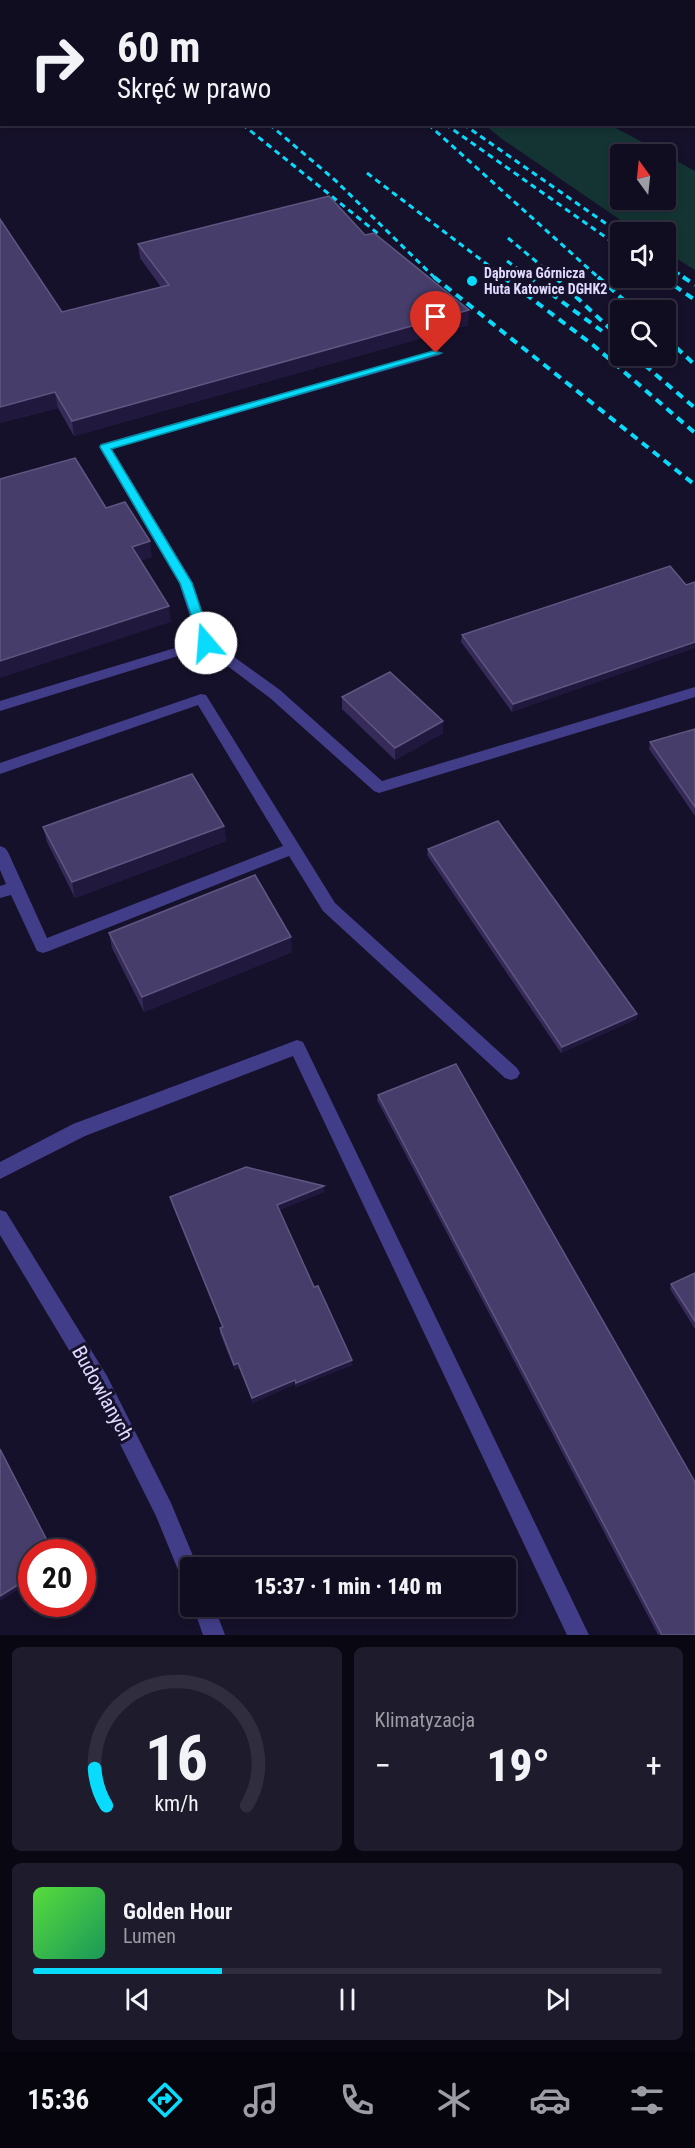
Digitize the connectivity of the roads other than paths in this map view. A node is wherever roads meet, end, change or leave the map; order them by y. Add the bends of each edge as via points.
1 (436, 353) dead end
2 (206, 643) junction
3 (695, 692) edge
4 (0, 706) edge
5 (0, 769) edge
6 (293, 848) junction
7 (0, 852) edge
8 (8, 890) edge
9 (511, 1073) dead end
10 (0, 1171) edge
11 (0, 1218) edge
12 (183, 1557) edge
13 (207, 1617) edge
14 (214, 1635) edge
15 (578, 1635) edge

1 - 2 street via 105,447 186,583
2 - 3 street via 275,694 379,787
2 - 4 street
5 - 6 street via 201,699
6 - 8 street via 43,946
6 - 9 street via 330,907
7 - 8 street
10 - 15 street via 79,1130 297,1047
11 - 12 street, Budowlanych via 100,1383 164,1510
13 - 14 street

